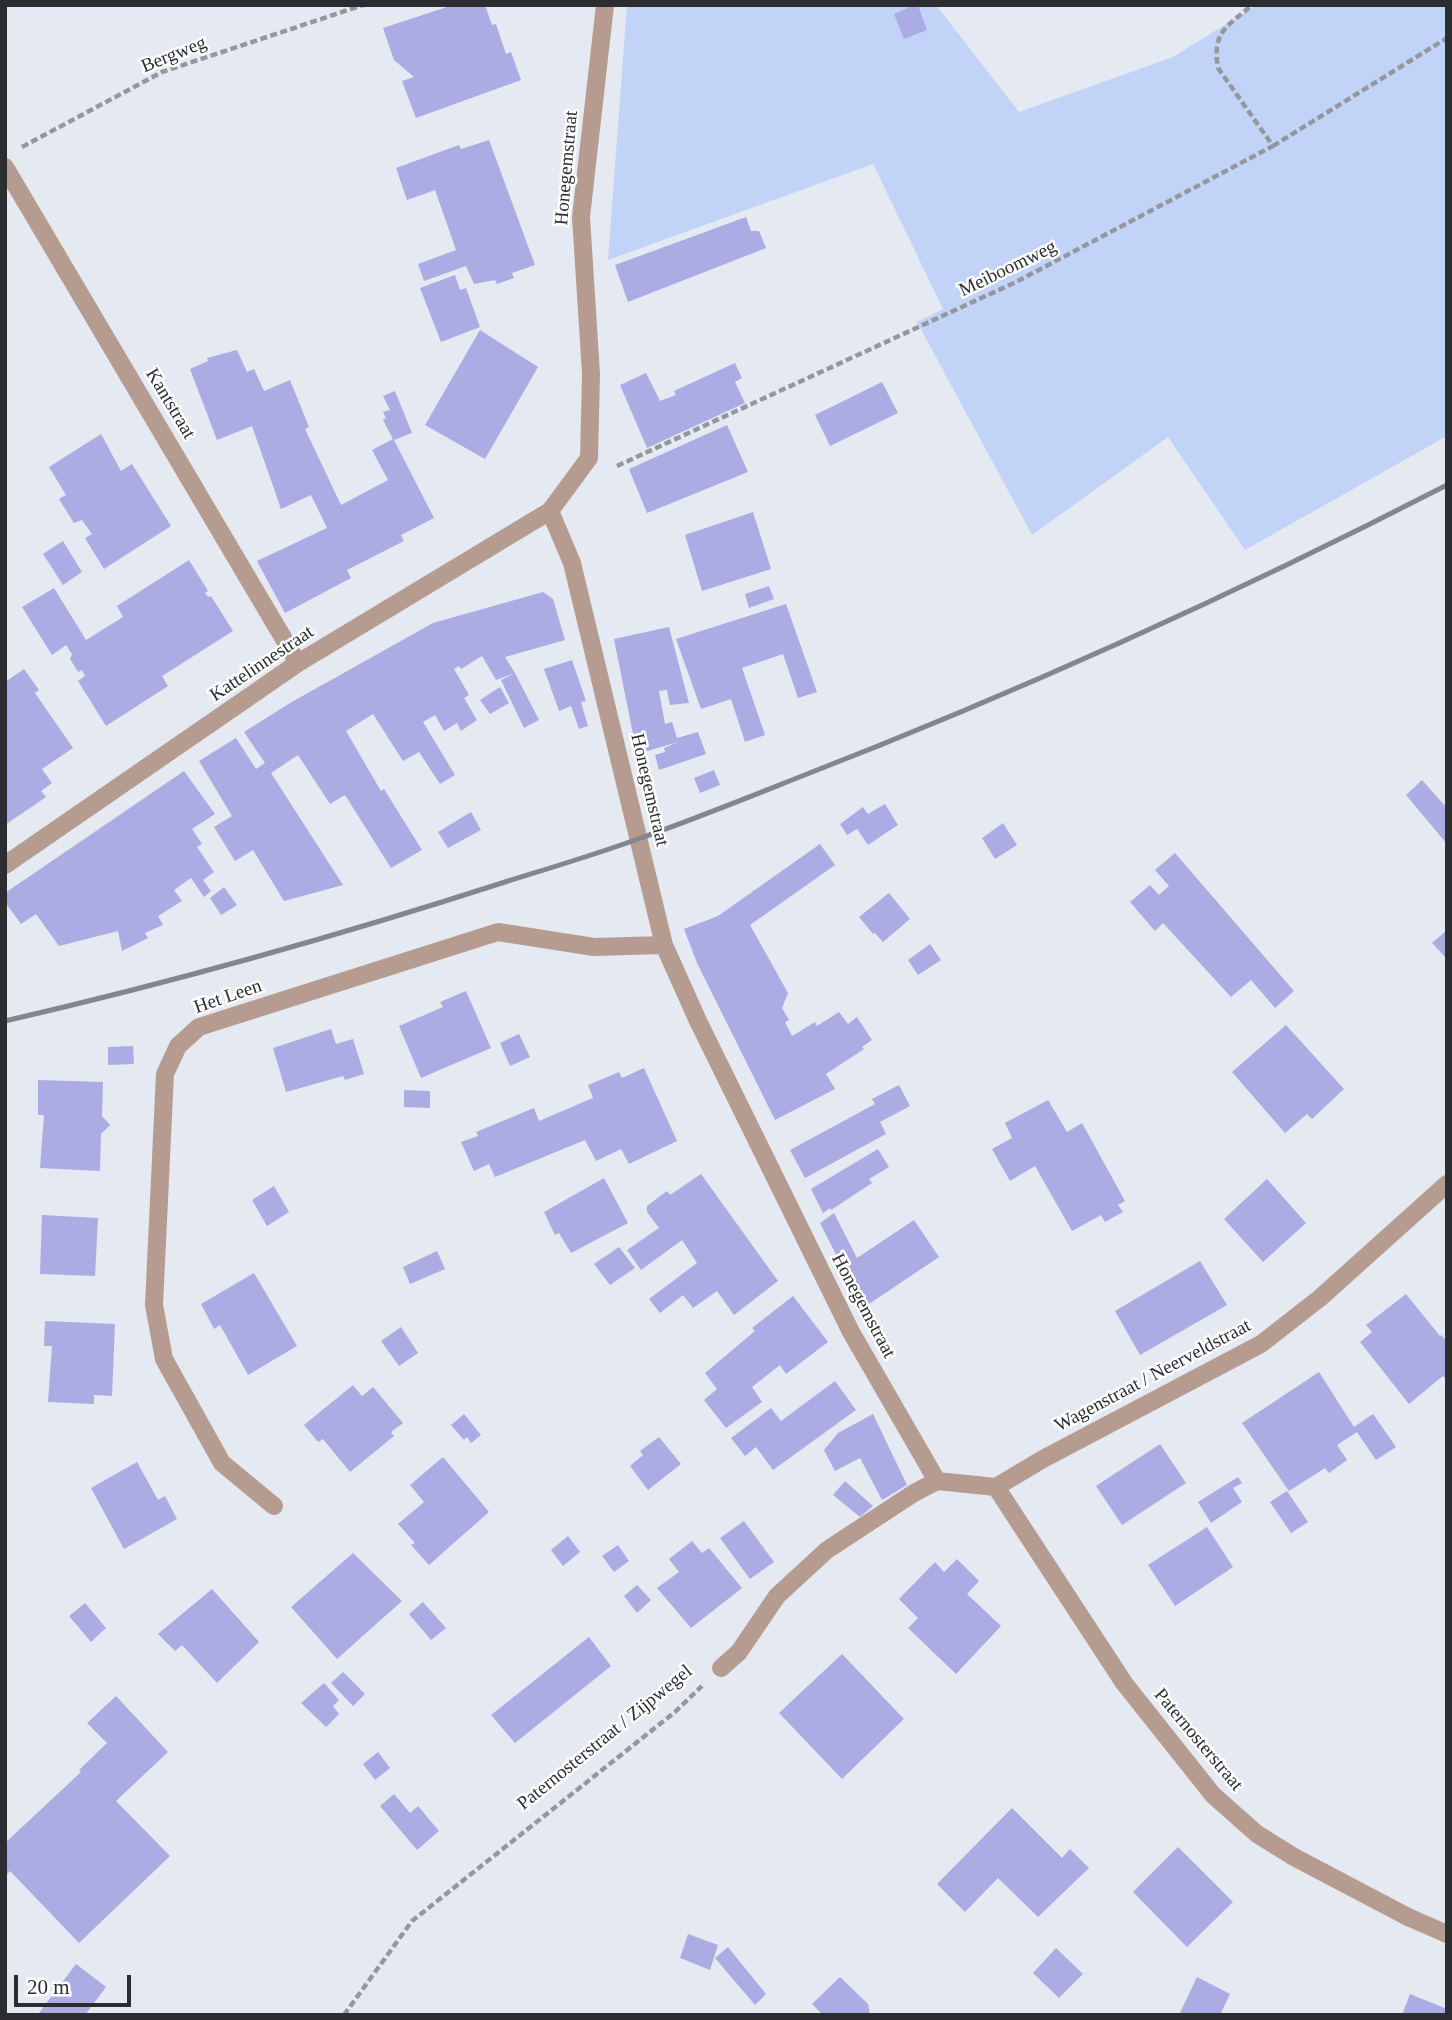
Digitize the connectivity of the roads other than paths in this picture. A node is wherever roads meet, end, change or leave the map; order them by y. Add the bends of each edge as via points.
1 (605, 5) edge
2 (5, 167) edge
3 (550, 511) junction
4 (298, 663) junction
5 (5, 864) edge
6 (664, 945) junction
7 (1447, 1184) edge
8 (937, 1481) junction
9 (996, 1487) junction
10 (274, 1506) dead end
11 (721, 1668) road end
12 (1447, 1934) edge

1 - 3 street, Honegemstraat via 581,217 592,374 589,458
2 - 4 street, Kantstraat
3 - 4 street, Kattelinnestraat
3 - 6 street, Honegemstraat via 572,563
4 - 5 street, Kattelinnestraat
6 - 8 street, Honegemstraat via 851,1332
6 - 10 street, Het Leen via 594,947 498,932 199,1027 178,1046 165,1074 154,1305 164,1359 222,1463
7 - 9 street, Wagenstraat / Neerveldstraat via 1320,1298 1261,1344
8 - 9 street
8 - 11 street, Paternosterstraat / Zijpwegel via 827,1550 777,1596 739,1652
9 - 12 street, Paternosterstraat via 1124,1683 1213,1795 1257,1834 1294,1857

